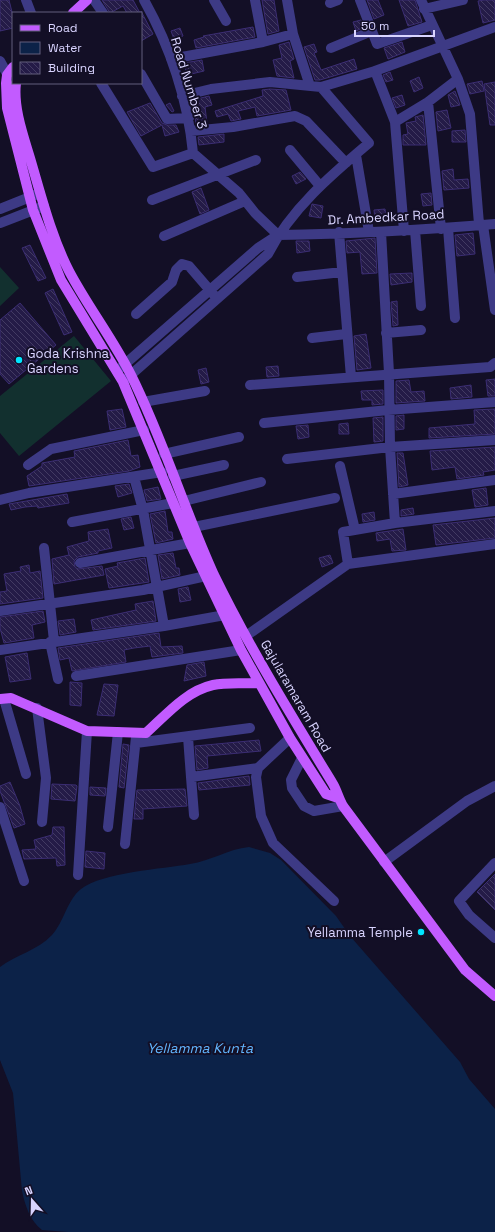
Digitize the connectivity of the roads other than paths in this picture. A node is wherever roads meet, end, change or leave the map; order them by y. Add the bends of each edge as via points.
1 (26, 0) edge
2 (78, 0) edge
3 (87, 0) edge
4 (94, 0) edge
5 (145, 0) edge
6 (214, 0) edge
7 (255, 0) edge
8 (287, 0) edge
9 (360, 0) edge
10 (463, 0) edge
11 (422, 4) edge
12 (31, 12) edge
13 (66, 12) edge
14 (74, 12) edge
15 (102, 12) edge
16 (226, 21) dead end
17 (432, 25) junction
18 (495, 27) edge
19 (372, 31) junction
20 (293, 34) junction
21 (263, 42) junction
22 (444, 46) junction
23 (331, 48) dead end
24 (171, 59) junction
25 (0, 61) edge
26 (10, 71) edge
27 (375, 71) junction
28 (142, 76) edge
29 (458, 79) junction
30 (102, 84) edge
31 (15, 86) edge
32 (310, 86) junction
33 (321, 87) junction
34 (182, 96) junction
35 (428, 102) junction
36 (3, 109) edge
37 (189, 118) junction
38 (395, 122) junction
39 (191, 130) junction
40 (290, 150) dead end
41 (193, 153) junction
42 (356, 155) junction
43 (256, 160) dead end
44 (346, 163) junction
45 (219, 175) junction
46 (320, 186) junction
47 (40, 193) junction
48 (29, 197) junction
49 (152, 200) dead end
50 (245, 201) junction
51 (44, 206) junction
52 (0, 209) edge
53 (33, 210) junction
54 (0, 223) edge
55 (495, 224) edge
56 (481, 225) junction
57 (445, 229) junction
58 (415, 230) junction
59 (404, 231) junction
60 (339, 232) junction
61 (369, 232) junction
62 (381, 232) junction
63 (278, 235) junction
64 (164, 236) dead end
65 (342, 272) junction
66 (297, 277) dead end
67 (210, 290) junction
68 (218, 299) junction
69 (420, 306) dead end
70 (495, 310) edge
71 (136, 314) dead end
72 (455, 318) dead end
73 (421, 330) dead end
74 (386, 333) junction
75 (346, 334) junction
76 (312, 338) dead end
77 (495, 363) edge
78 (121, 368) junction
79 (389, 373) junction
80 (351, 377) junction
81 (127, 378) junction
82 (250, 385) dead end
83 (205, 391) dead end
84 (143, 402) junction
85 (495, 402) edge
86 (388, 410) junction
87 (264, 423) dead end
88 (144, 430) junction
89 (239, 437) dead end
90 (495, 440) edge
91 (390, 447) junction
92 (164, 454) junction
93 (286, 459) dead end
94 (28, 465) dead end
95 (224, 465) dead end
96 (340, 466) dead end
97 (162, 472) junction
98 (173, 476) junction
99 (134, 477) junction
100 (495, 480) edge
101 (261, 482) dead end
102 (393, 494) junction
103 (336, 498) dead end
104 (0, 500) edge
105 (184, 501) junction
106 (173, 503) junction
107 (143, 510) junction
108 (495, 511) edge
109 (72, 522) dead end
110 (395, 523) junction
111 (194, 527) junction
112 (355, 530) junction
113 (190, 543) junction
114 (495, 544) edge
115 (44, 548) dead end
116 (151, 550) junction
117 (80, 564) dead end
118 (348, 564) junction
119 (206, 576) junction
120 (158, 588) junction
121 (50, 604) junction
122 (0, 611) edge
123 (225, 615) junction
124 (164, 626) junction
125 (246, 636) junction
126 (52, 642) junction
127 (0, 650) edge
128 (241, 650) junction
129 (76, 676) dead end
130 (58, 679) dead end
131 (259, 683) junction
132 (2, 699) edge
133 (37, 708) junction
134 (250, 728) dead end
135 (87, 731) junction
136 (118, 732) junction
137 (136, 733) junction
138 (188, 737) junction
139 (290, 738) junction
140 (136, 744) junction
141 (302, 758) junction
142 (258, 768) junction
143 (26, 774) dead end
144 (191, 777) junction
145 (495, 786) edge
146 (341, 802) junction
147 (0, 807) edge
148 (194, 815) dead end
149 (42, 822) dead end
150 (108, 827) dead end
151 (125, 844) dead end
152 (495, 863) edge
153 (387, 865) junction
154 (78, 875) dead end
155 (24, 881) dead end
156 (334, 901) dead end
157 (495, 938) edge
158 (495, 996) edge

1 - 12 street
2 - 13 main road
3 - 14 main road
4 - 15 street
5 - 24 street, Road Number 3
6 - 16 street
7 - 21 street
8 - 20 street
9 - 19 street
10 - 11 street
11 - 17 street
17 - 19 street via 377,44
17 - 22 street
18 - 22 street
19 - 23 street
20 - 21 street
20 - 32 street
21 - 24 street
22 - 27 street
22 - 29 street
24 - 34 street, Road Number 3
25 - 26 street
26 - 36 main road
27 - 33 street
27 - 38 street
28 - 37 street via 167,119
29 - 35 street
29 - 56 street via 470,114
30 - 41 street via 153,167
31 - 47 main road via 26,146
32 - 33 street
32 - 34 street via 270,82 210,88
33 - 42 street via 370,143
34 - 37 street, Road Number 3
35 - 38 street
35 - 57 street
36 - 48 main road
37 - 39 street, Road Number 3
38 - 59 street
39 - 41 street, Road Number 3
39 - 44 street via 233,127 295,116 306,121
40 - 46 street
41 - 45 street
42 - 44 street
42 - 61 street
43 - 45 street
44 - 46 street
45 - 49 street
45 - 50 street
46 - 63 street
47 - 48 street
47 - 51 main road
48 - 52 street
48 - 53 main road
50 - 63 street
50 - 64 street
51 - 53 street
51 - 78 main road via 68,269
53 - 54 street
53 - 78 main road via 61,280
55 - 56 street, Dr. Ambedkar Road
56 - 57 street, Dr. Ambedkar Road
56 - 70 street
57 - 58 street, Dr. Ambedkar Road
57 - 72 street
58 - 59 street, Dr. Ambedkar Road
58 - 69 street
59 - 62 street, Dr. Ambedkar Road
60 - 61 street, Dr. Ambedkar Road
60 - 63 street, Dr. Ambedkar Road
60 - 65 street
61 - 62 street, Dr. Ambedkar Road
62 - 74 street
63 - 67 street via 258,248
63 - 68 street via 268,254
65 - 66 street
65 - 75 street
67 - 68 street
67 - 71 street via 189,266 182,264 176,270 172,282
67 - 78 street
68 - 81 street
73 - 74 street
74 - 79 street
75 - 76 street
75 - 80 street
77 - 79 street via 490,367
78 - 81 main road
79 - 80 street
79 - 86 street
80 - 82 street
81 - 84 main road, Gajularamaram Road
81 - 88 main road
83 - 84 street
84 - 92 main road, Gajularamaram Road
85 - 86 street
86 - 87 street
86 - 91 street
88 - 94 street via 51,449
88 - 97 main road
89 - 92 street
90 - 91 street
91 - 93 street
91 - 102 street
92 - 98 main road, Gajularamaram Road
95 - 98 street
96 - 112 street
97 - 99 street
97 - 106 main road
98 - 105 main road, Gajularamaram Road
99 - 104 street via 29,492
99 - 107 street
100 - 102 street
101 - 105 street
102 - 110 street
103 - 111 street
105 - 111 main road, Gajularamaram Road
106 - 107 street
106 - 113 main road
107 - 109 street
107 - 116 street
108 - 110 street
110 - 112 street
111 - 125 main road, Gajularamaram Road via 214,575
112 - 118 street via 343,532
113 - 116 street
113 - 119 main road
114 - 118 street
115 - 121 street
116 - 117 street
116 - 120 street
118 - 125 street
119 - 120 street
119 - 123 main road
120 - 121 street
120 - 124 street
121 - 122 street
121 - 126 street
123 - 124 street
123 - 128 main road
124 - 126 street
125 - 146 main road, Gajularamaram Road via 298,730 335,787
126 - 127 street
126 - 130 street
128 - 129 street
128 - 131 main road
131 - 137 main road via 213,685 196,691 146,733
131 - 139 main road
132 - 133 main road via 11,698
132 - 143 street
133 - 135 main road
133 - 149 street via 46,778
134 - 138 street
135 - 136 main road
135 - 154 street
136 - 137 main road
136 - 150 street
137 - 140 street
138 - 140 street
138 - 144 street
139 - 141 main road
139 - 142 street
140 - 151 street
141 - 146 main road via 326,794
141 - 146 street via 291,780 292,788 304,806 314,811
142 - 144 street
142 - 156 street via 256,777 259,808 273,843
144 - 148 street
145 - 153 street via 467,801
146 - 153 main road, Gajularamaram Road
147 - 155 street
152 - 157 street via 459,901 469,915
153 - 158 main road, Gajularamaram Road via 465,970

